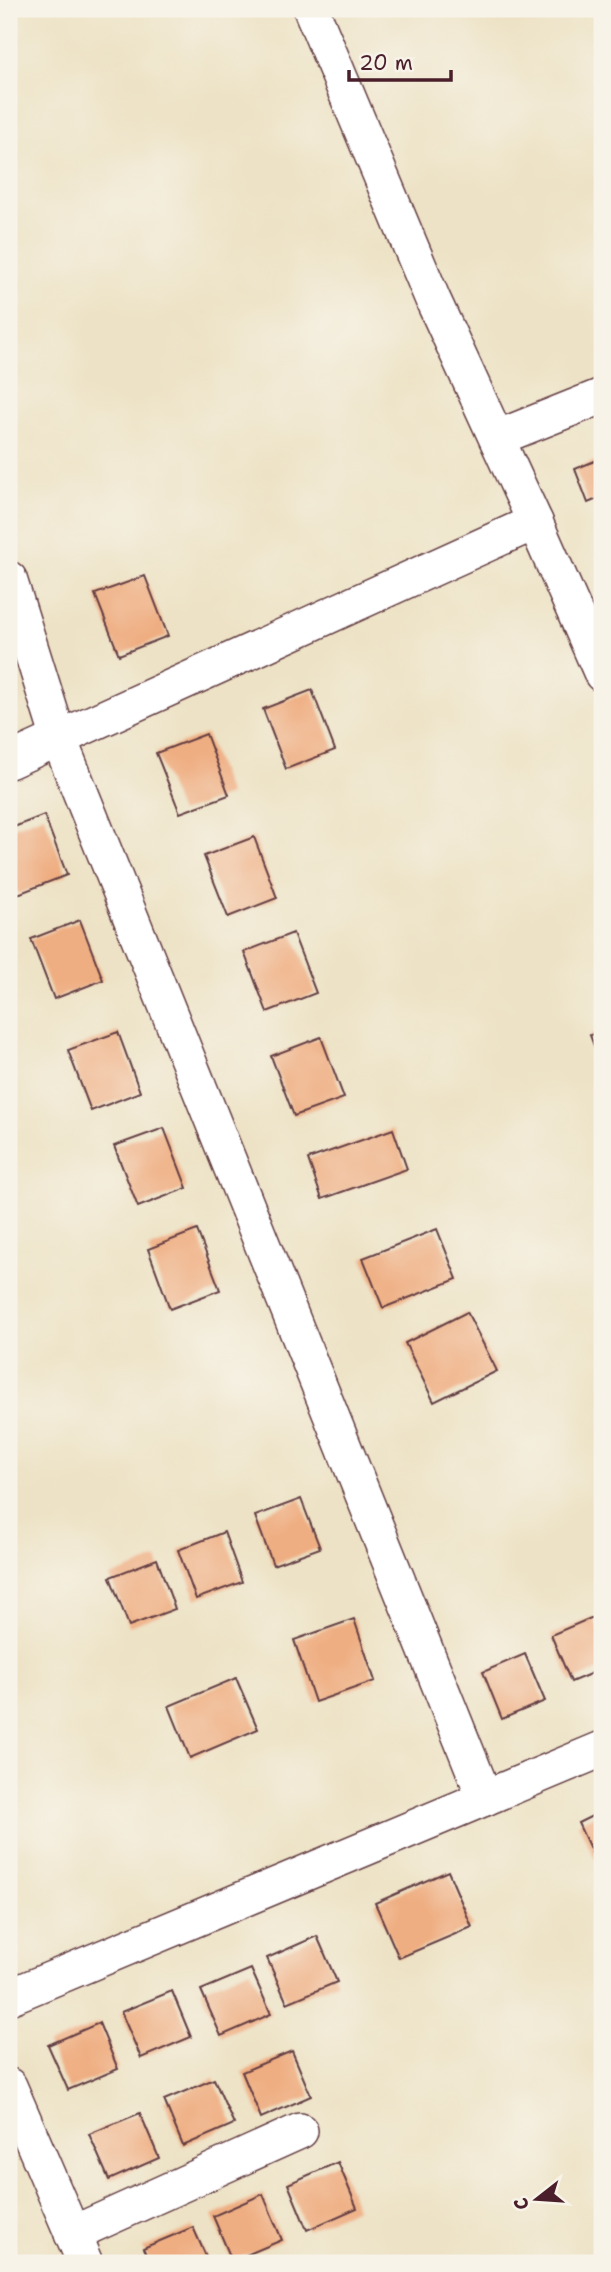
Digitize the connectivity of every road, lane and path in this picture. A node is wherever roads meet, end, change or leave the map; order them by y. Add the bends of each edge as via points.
1 (311, 9) edge
2 (602, 396) edge
3 (497, 439) junction
4 (535, 522) junction
5 (9, 579) edge
6 (602, 674) edge
7 (60, 739) junction
8 (9, 761) edge
9 (602, 1749) edge
10 (485, 1798) junction
11 (9, 1997) edge
12 (9, 2085) edge
13 (300, 2131) dead end
14 (78, 2249) edge

1 - 3 street via 433,300
2 - 3 street
3 - 4 street
4 - 6 street
4 - 7 street
5 - 7 street
7 - 8 street
7 - 10 street
9 - 10 street
10 - 11 street
12 - 14 street
13 - 14 street

